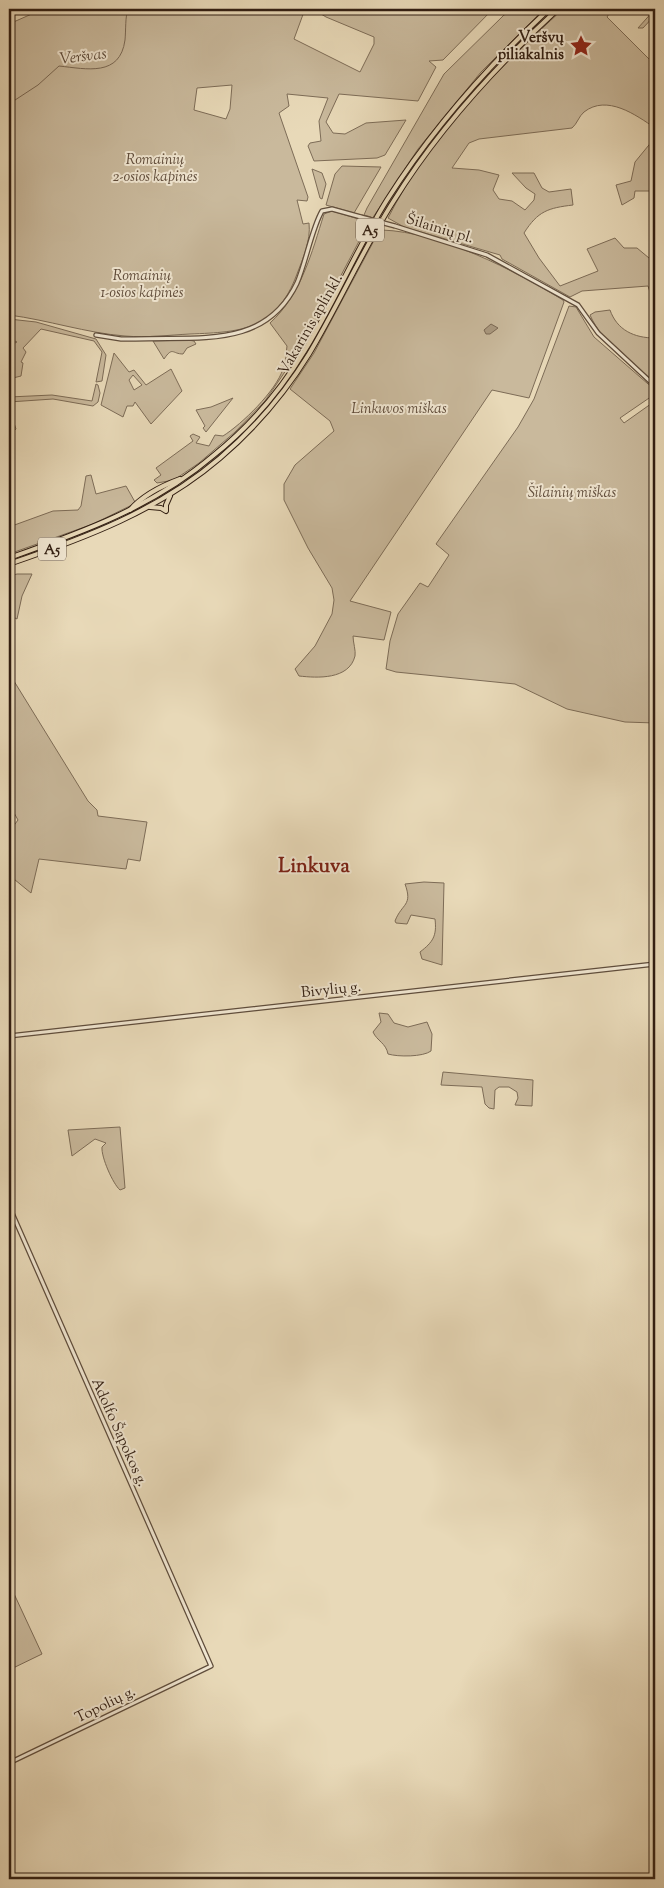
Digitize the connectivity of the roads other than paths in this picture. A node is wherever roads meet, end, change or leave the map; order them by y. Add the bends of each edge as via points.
1 (549, 9) edge
2 (558, 9) edge
3 (96, 334) dead end
4 (655, 386) edge
5 (171, 494) junction
6 (149, 507) junction
7 (9, 558) edge
8 (9, 564) edge
9 (655, 964) edge
10 (9, 1036) edge
11 (9, 1206) edge
12 (211, 1666) joint
13 (9, 1763) edge

1 - 7 highway, Vakarinis aplinkl. / A5 via 479,78 412,163 365,238 305,350 271,398 243,429 187,476 140,499 128,512
2 - 5 highway, Vakarinis aplinkl. / A5 via 485,80 419,163 370,241 309,354 275,401 220,458
3 - 4 street, Šilainių pl., bridge via 121,339 230,336 256,328 276,314 290,294 308,255 322,211 332,209 487,255 578,305 600,336
5 - 6 highway, Vakarinis aplinkl. / A5
5 - 6 highway via 166,511
6 - 8 highway, Vakarinis aplinkl. / A5 via 95,533
9 - 10 street, Bivylių g.
11 - 12 street, Adolfo Šapokos g.
12 - 13 street, Topolių g.

